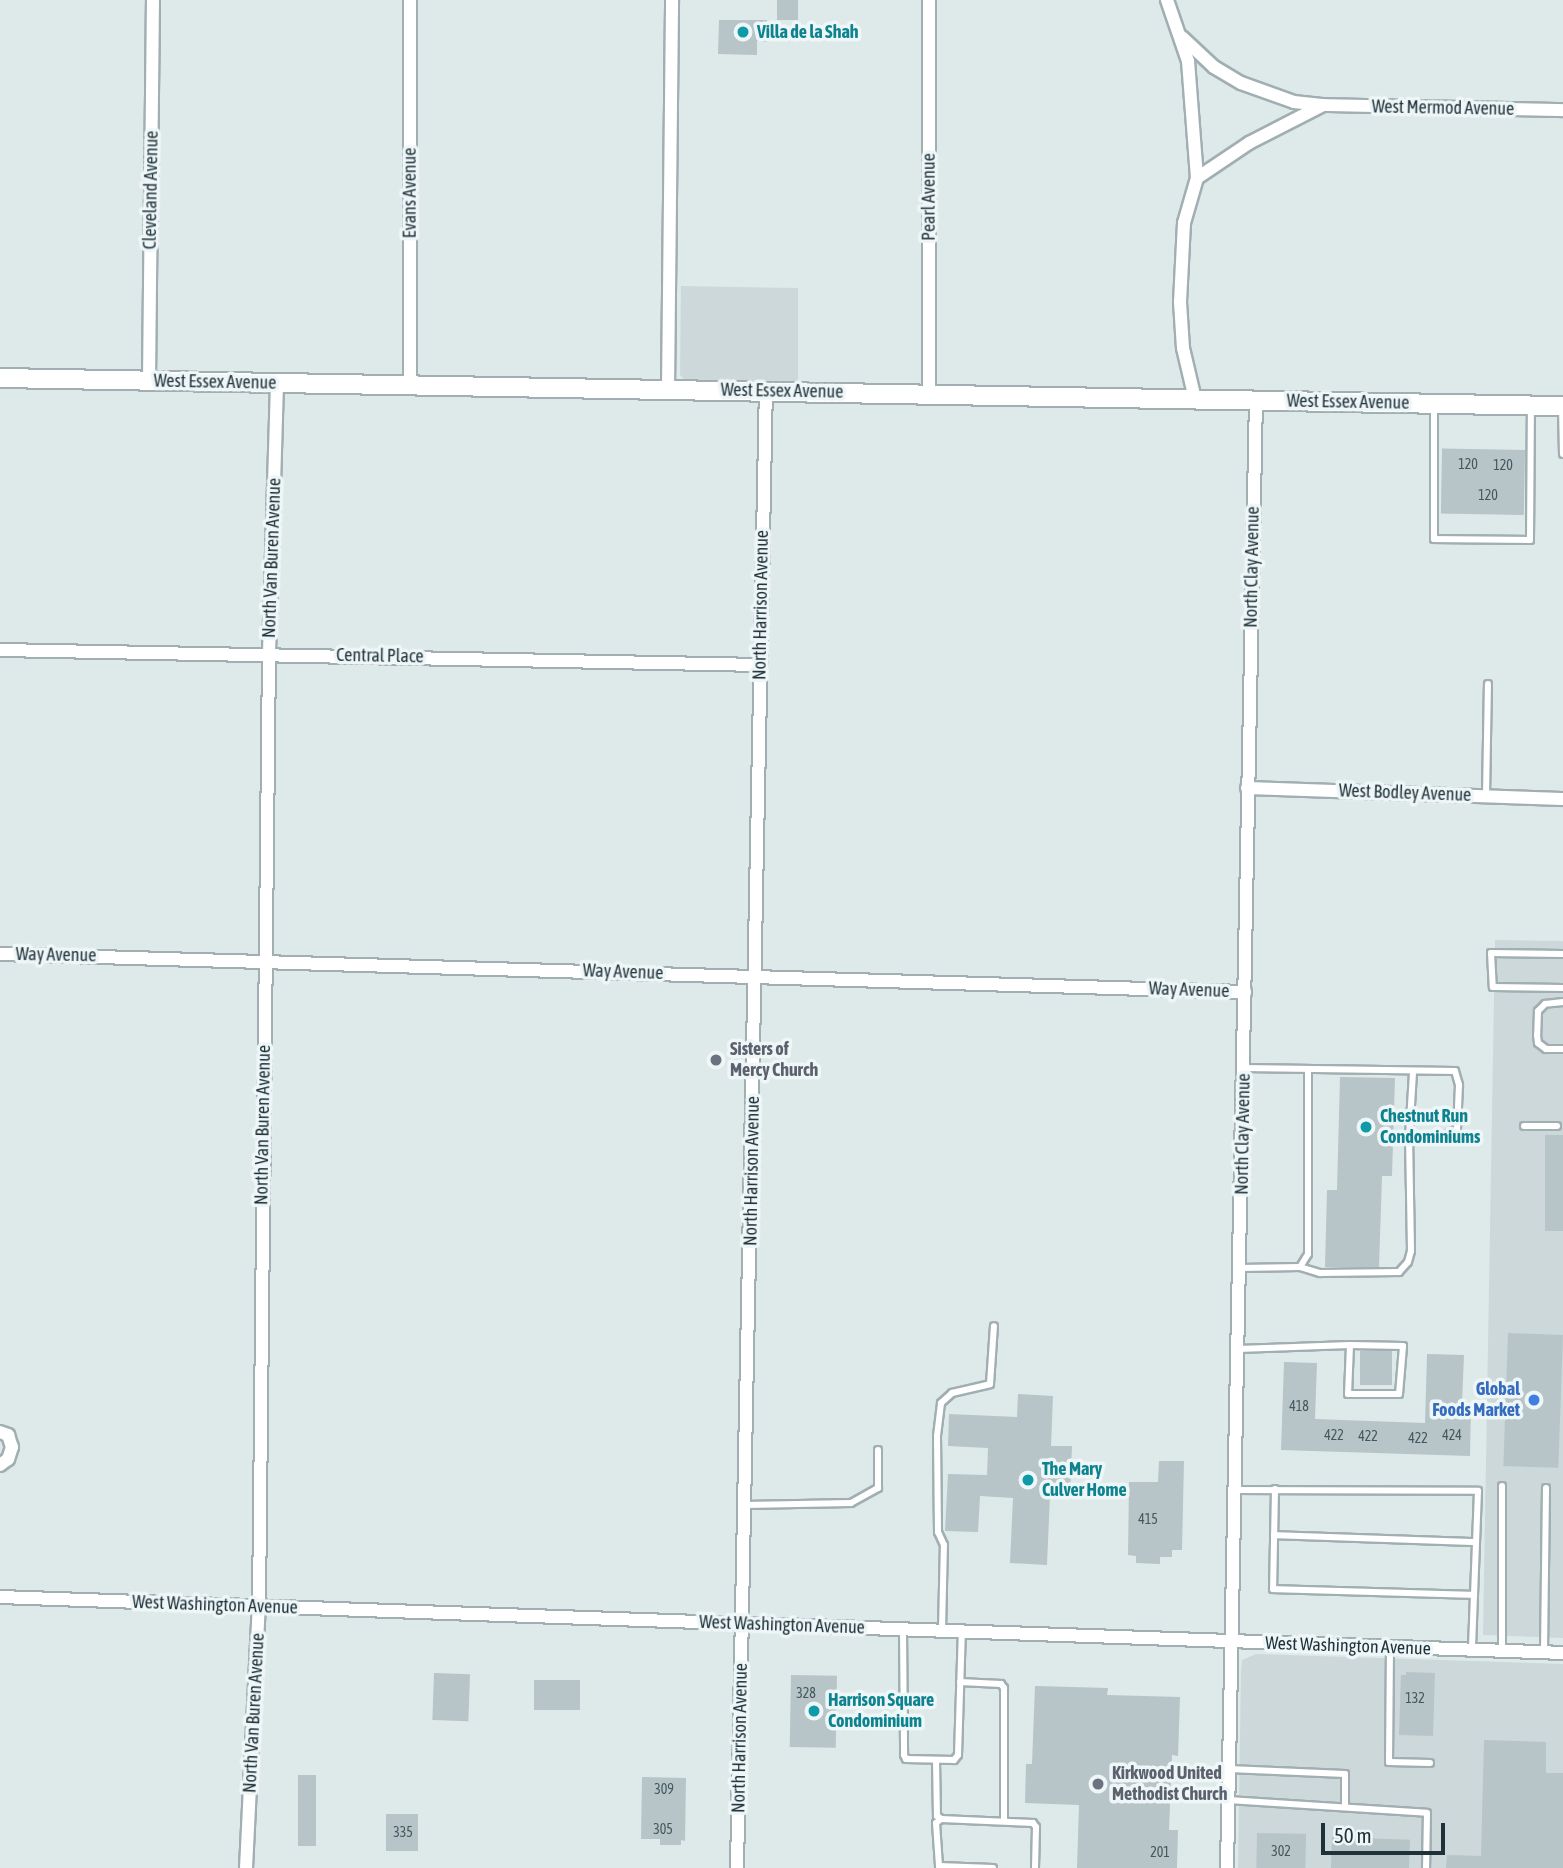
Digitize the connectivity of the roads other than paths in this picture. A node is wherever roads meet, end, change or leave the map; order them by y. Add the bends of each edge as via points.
1 (153, 0) edge
2 (410, 0) edge
3 (672, 0) edge
4 (929, 0) edge
5 (1167, 0) edge
6 (1179, 35) junction
7 (1323, 105) junction
8 (1563, 110) edge
9 (1197, 178) junction
10 (0, 378) edge
11 (149, 380) junction
12 (277, 383) junction
13 (410, 385) junction
14 (668, 389) junction
15 (766, 391) junction
16 (929, 394) junction
17 (1195, 399) junction
18 (1256, 400) junction
19 (1434, 403) junction
20 (1531, 405) junction
21 (1562, 405) edge
22 (1563, 454) edge
23 (0, 650) edge
24 (269, 653) junction
25 (760, 665) junction
26 (1488, 684) dead end
27 (1247, 788) junction
28 (1486, 796) junction
29 (1563, 799) edge
30 (0, 954) edge
31 (1563, 954) edge
32 (265, 960) junction
33 (756, 976) junction
34 (1563, 988) edge
35 (1245, 992) junction
36 (1563, 1002) edge
37 (1563, 1049) edge
38 (1244, 1068) junction
39 (1308, 1069) junction
40 (1413, 1072) junction
41 (1524, 1126) dead end
42 (1557, 1126) dead end
43 (1409, 1138) junction
44 (1300, 1267) junction
45 (1240, 1268) junction
46 (994, 1326) dead end
47 (1350, 1345) junction
48 (1238, 1349) junction
49 (0, 1432) edge
50 (878, 1450) dead end
51 (0, 1465) edge
52 (1502, 1486) dead end
53 (1546, 1488) dead end
54 (1275, 1489) junction
55 (1235, 1490) junction
56 (745, 1505) junction
57 (1274, 1535) junction
58 (1476, 1542) junction
59 (1475, 1595) junction
60 (0, 1597) edge
61 (259, 1606) junction
62 (743, 1623) junction
63 (903, 1629) junction
64 (942, 1630) junction
65 (962, 1630) junction
66 (1232, 1643) junction
67 (1390, 1647) junction
68 (1472, 1650) junction
69 (1502, 1651) junction
70 (1544, 1652) junction
71 (1563, 1653) edge
72 (960, 1682) junction
73 (936, 1760) junction
74 (1430, 1763) dead end
75 (1229, 1769) junction
76 (1228, 1800) junction
77 (1345, 1807) junction
78 (941, 1819) junction
79 (1003, 1821) junction
80 (246, 1868) edge
81 (737, 1868) edge
82 (993, 1868) edge
83 (1035, 1868) edge
84 (1227, 1868) edge
85 (1426, 1868) edge

1 - 11 street, Cleveland Avenue
2 - 13 street, Evans Avenue
3 - 14 street
4 - 16 street, Pearl Avenue
5 - 6 street
6 - 7 street, West Mermod Avenue via 1214,67 1241,83 1294,102
6 - 9 street via 1188,61
7 - 8 street, West Mermod Avenue
7 - 9 street, West Mermod Avenue via 1249,143
9 - 17 street via 1184,223 1180,302 1183,348
10 - 11 street, West Essex Avenue
11 - 12 street, West Essex Avenue
12 - 13 street, West Essex Avenue
12 - 24 street, North Van Buren Avenue
13 - 14 street, West Essex Avenue
14 - 15 street, West Essex Avenue
15 - 16 street, West Essex Avenue
15 - 25 street, North Harrison Avenue
16 - 17 street, West Essex Avenue
17 - 18 street, West Essex Avenue
18 - 19 street, West Essex Avenue
18 - 27 street, North Clay Avenue
19 - 20 street, West Essex Avenue
19 - 20 lane via 1434,539 1530,540
20 - 21 street, West Essex Avenue
21 - 22 lane
23 - 24 street, Central Place
24 - 25 street, Central Place
24 - 32 street, North Van Buren Avenue
25 - 33 street, North Harrison Avenue
26 - 28 lane
27 - 28 street, West Bodley Avenue
27 - 35 street, North Clay Avenue
28 - 29 street, West Bodley Avenue
30 - 32 street, Way Avenue
31 - 34 lane via 1491,953 1493,987
32 - 33 street, Way Avenue
32 - 61 street, North Van Buren Avenue
33 - 35 street, Way Avenue
33 - 56 street, North Harrison Avenue
35 - 38 street, North Clay Avenue
36 - 37 lane via 1545,1004 1538,1011 1537,1035 1546,1049
38 - 39 lane
38 - 45 street, North Clay Avenue
39 - 40 lane
39 - 44 lane via 1308,1254
40 - 43 lane
40 - 43 lane via 1455,1071 1459,1085 1457,1129 1438,1139
41 - 42 lane
43 - 44 lane via 1408,1262 1399,1272 1320,1273
44 - 45 lane
45 - 48 street, North Clay Avenue
46 - 64 lane via 990,1384 952,1393 941,1404 937,1436 938,1532 944,1545
47 - 47 lane via 1348,1394 1399,1394 1403,1346
47 - 48 lane
48 - 55 street, North Clay Avenue
49 - 51 street via 8,1435 12,1447 8,1460
50 - 56 lane via 878,1488 851,1503
52 - 69 lane
53 - 70 lane
54 - 55 lane
54 - 57 lane
54 - 58 lane via 1478,1491
55 - 66 street, North Clay Avenue
56 - 62 street, North Harrison Avenue
57 - 58 lane
57 - 59 lane via 1273,1589
58 - 59 lane
59 - 68 lane
60 - 61 street, West Washington Avenue
61 - 62 street, West Washington Avenue
61 - 80 street, North Van Buren Avenue
62 - 63 street, West Washington Avenue
62 - 81 street, North Harrison Avenue
63 - 64 street, West Washington Avenue
63 - 73 lane via 904,1755 906,1759
64 - 65 street, West Washington Avenue
65 - 66 street, West Washington Avenue
65 - 72 lane
66 - 67 street, West Washington Avenue
66 - 75 street, North Clay Avenue
67 - 68 street, West Washington Avenue
67 - 74 lane via 1389,1762
68 - 69 street, West Washington Avenue
69 - 70 street, West Washington Avenue
70 - 71 street, West Washington Avenue
72 - 73 lane via 958,1755 954,1760
72 - 79 lane via 1001,1684 1003,1688
73 - 78 lane via 937,1816
75 - 76 street, North Clay Avenue
75 - 77 lane via 1345,1774
76 - 77 lane
76 - 84 street, North Clay Avenue
77 - 85 lane via 1427,1813
78 - 79 lane
78 - 82 lane via 936,1822 939,1866
79 - 83 lane via 1033,1822

